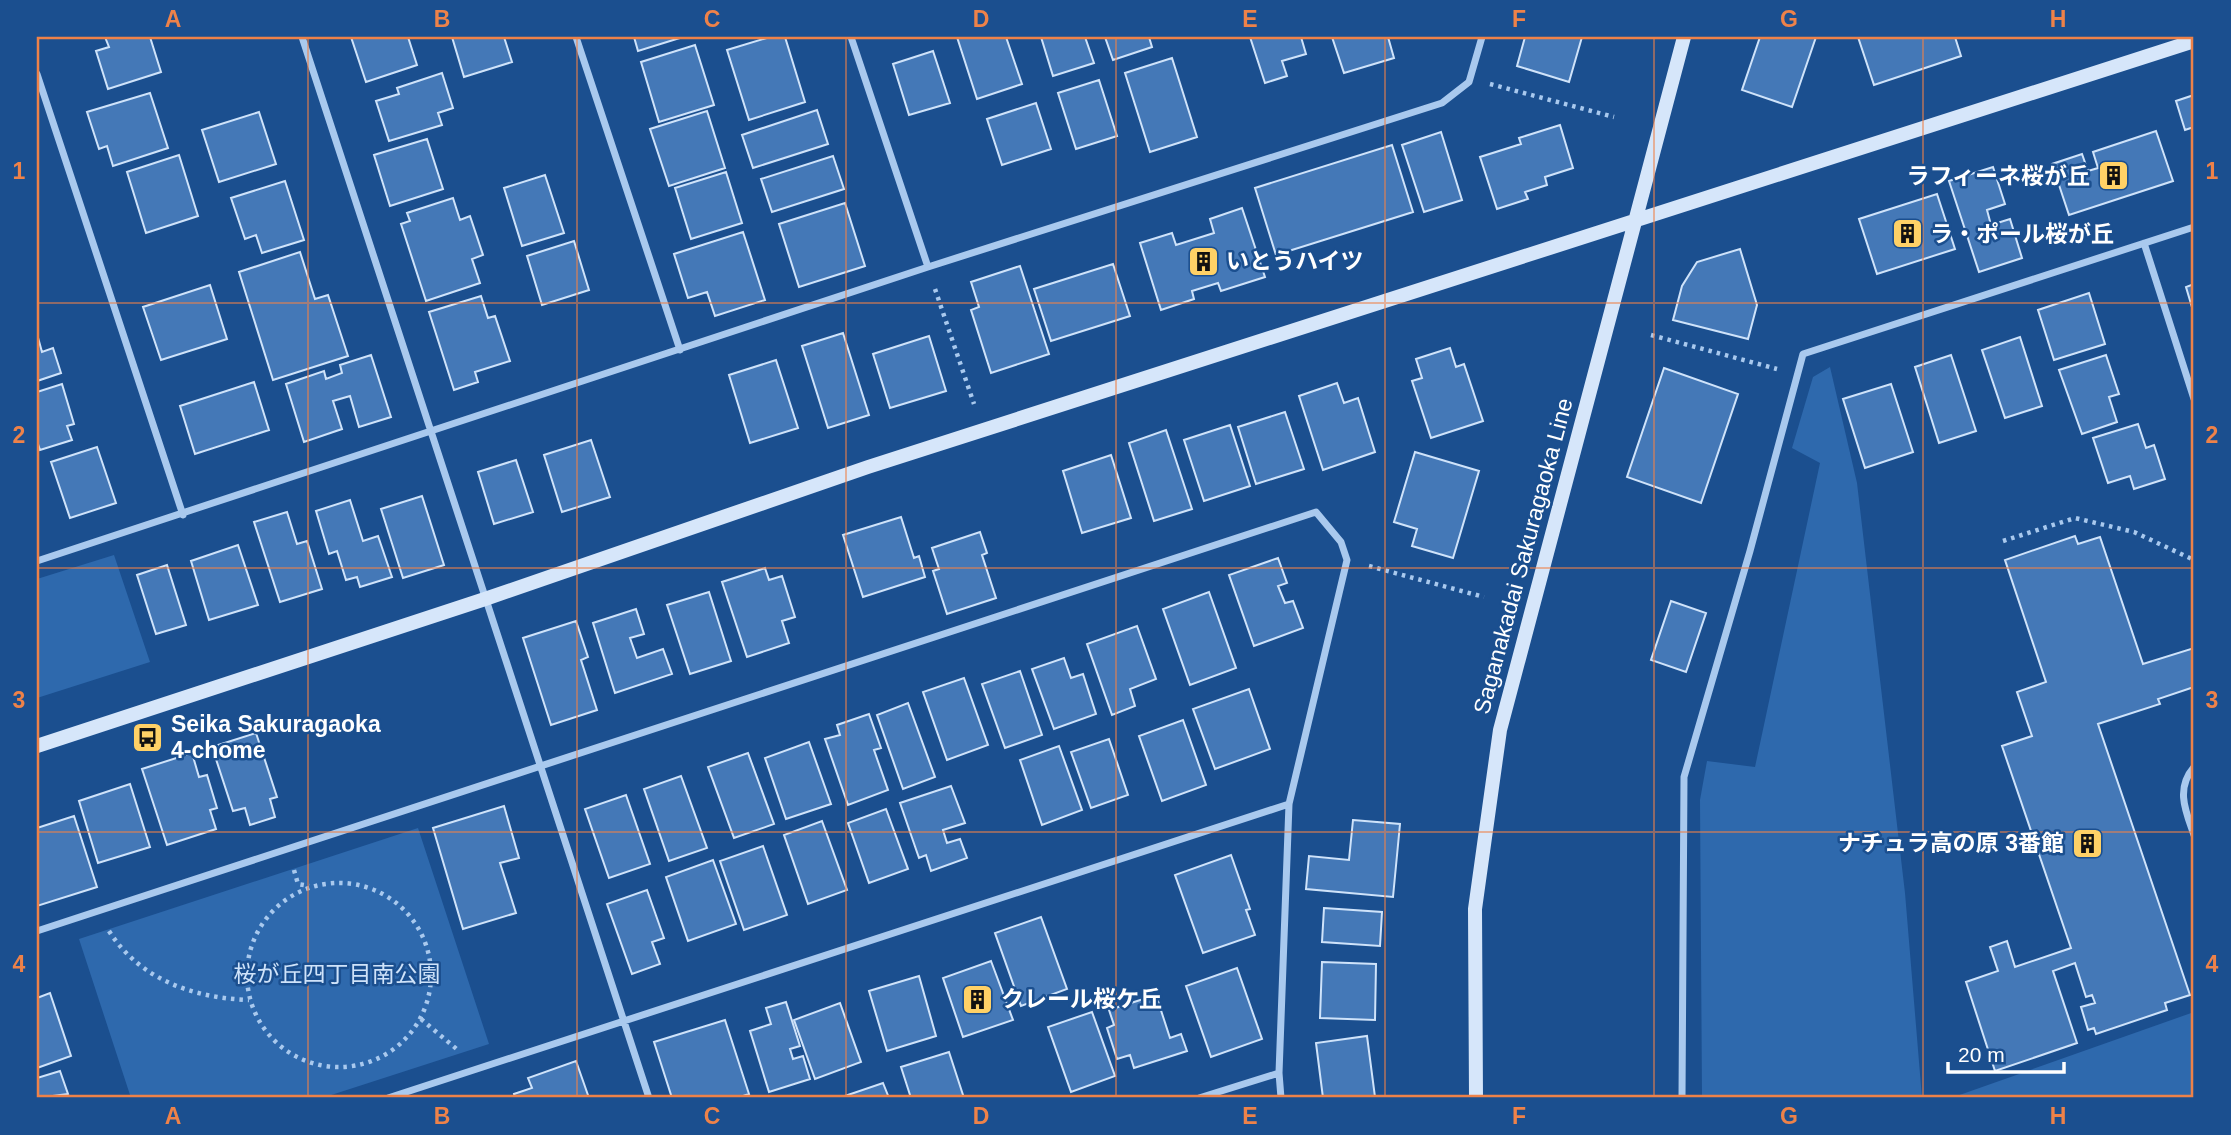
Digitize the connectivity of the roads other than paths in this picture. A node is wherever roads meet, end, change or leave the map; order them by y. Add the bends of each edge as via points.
1 (302, 37) edge
2 (576, 37) edge
3 (851, 37) edge
4 (1482, 37) edge
5 (1684, 37) edge
6 (2194, 41) edge
7 (37, 74) edge
8 (1636, 221) junction
9 (2194, 227) edge
10 (2144, 243) junction
11 (928, 267) junction
12 (680, 350) junction
13 (2194, 399) edge
14 (429, 432) junction
15 (183, 515) junction
16 (37, 561) edge
17 (485, 599) junction
18 (37, 746) edge
19 (542, 766) junction
20 (2194, 767) edge
21 (1289, 804) junction
22 (2194, 835) edge
23 (37, 932) edge
24 (624, 1020) junction
25 (1279, 1073) junction
26 (388, 1098) edge
27 (649, 1098) edge
28 (1199, 1098) edge
29 (1280, 1098) edge
30 (1476, 1098) edge
31 (1682, 1098) edge

1 - 14 street
2 - 12 street
3 - 11 street
4 - 11 street via 1470,79 1442,103
5 - 8 street, Saganakadai Sakuragaoka Line
6 - 8 street
7 - 15 street
8 - 17 street via 868,467
8 - 30 street, Saganakadai Sakuragaoka Line via 1500,730 1475,909
9 - 10 street
10 - 13 street
10 - 31 street via 1803,354 1684,777
11 - 12 street
12 - 14 street
14 - 15 street
14 - 17 street
15 - 16 street
17 - 18 street
17 - 19 street
19 - 21 street via 1316,512 1341,542 1347,561
19 - 23 street
19 - 24 street
20 - 22 street via 2182,800
21 - 24 street
21 - 25 street
24 - 26 street
24 - 27 street
25 - 28 street
25 - 29 street

